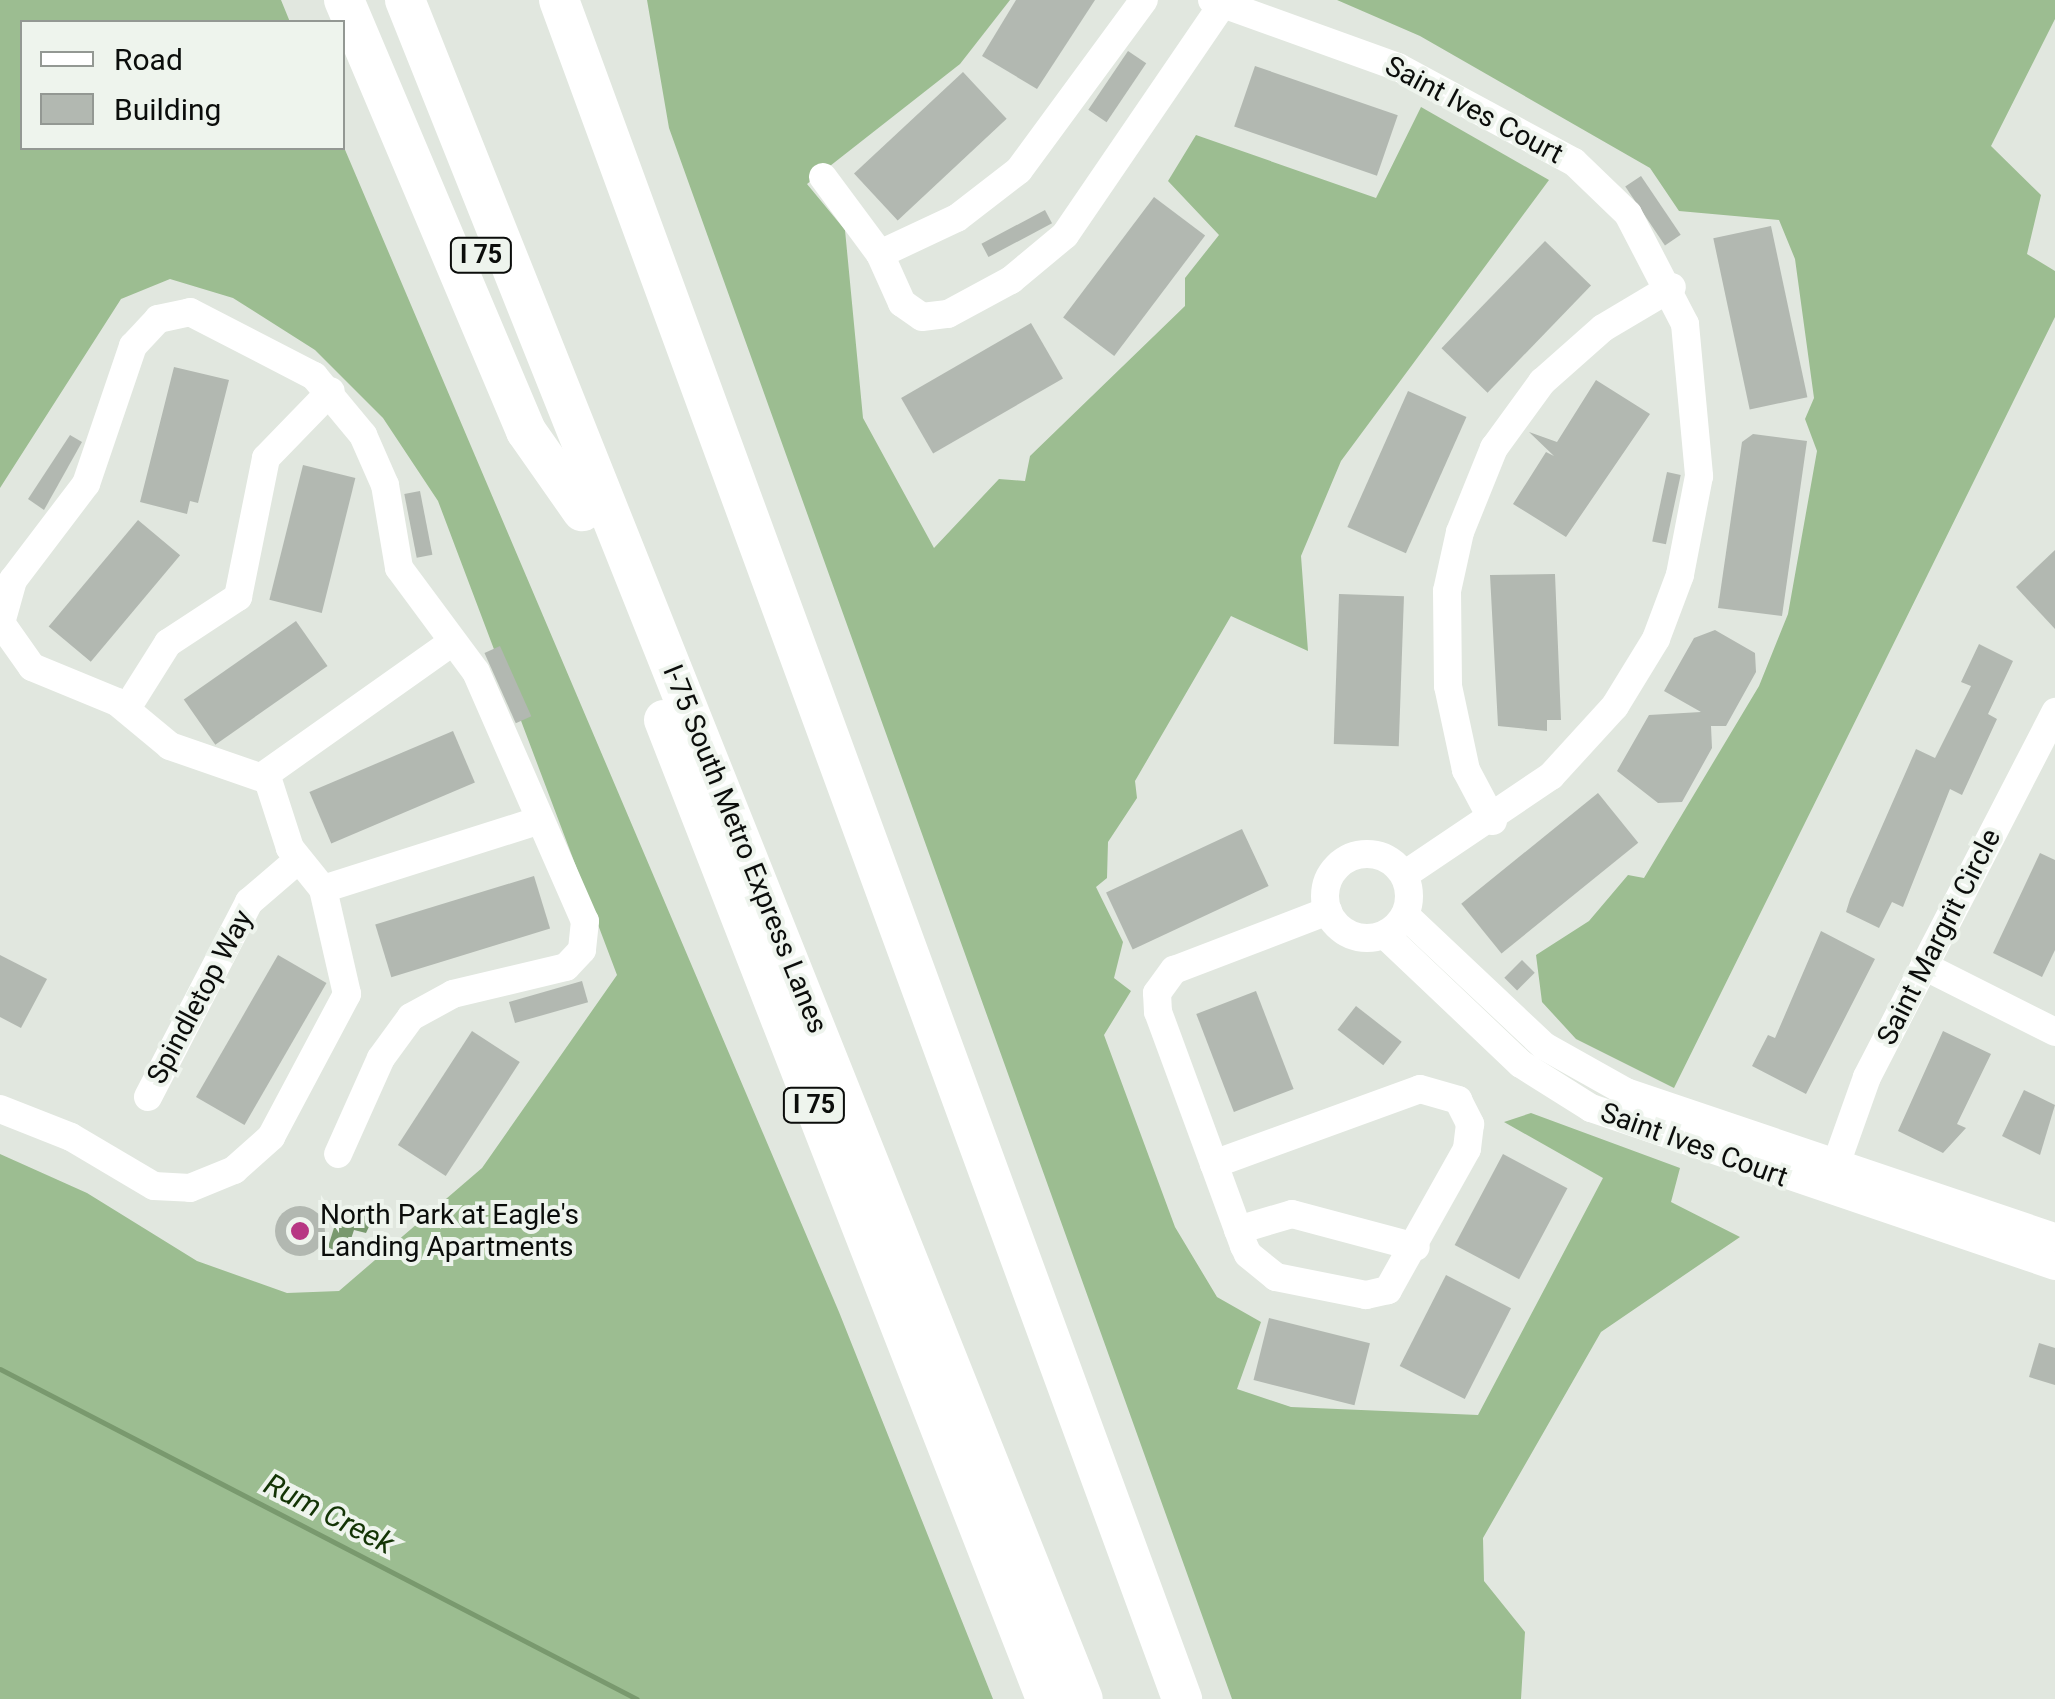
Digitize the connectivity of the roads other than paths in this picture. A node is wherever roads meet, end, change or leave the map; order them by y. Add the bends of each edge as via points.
1 (344, 0) edge
2 (380, 0) edge
3 (405, 0) edge
4 (559, 0) edge
5 (1144, 0) edge
6 (1217, 3) edge
7 (824, 177) dead end
8 (880, 254) junction
9 (1672, 287) junction
10 (331, 391) junction
11 (582, 511) junction
12 (448, 645) junction
13 (127, 708) junction
14 (2055, 712) edge
15 (263, 776) junction
16 (1493, 821) junction
17 (538, 822) junction
18 (298, 860) junction
19 (1404, 875) junction
20 (323, 889) junction
21 (1328, 911) junction
22 (1395, 925) junction
23 (1924, 966) junction
24 (1493, 998) junction
25 (1470, 1018) junction
26 (2055, 1032) edge
27 (1626, 1092) junction
28 (148, 1097) dead end
29 (0, 1109) edge
30 (1614, 1120) junction
31 (338, 1154) dead end
32 (1214, 1164) junction
33 (1830, 1179) junction
34 (1238, 1230) junction
35 (1416, 1247) junction
36 (2045, 1248) edge
37 (1046, 1699) edge
38 (1083, 1699) edge
39 (1182, 1699) edge

1 - 11 highway via 526,431
2 - 11 highway, I 75
3 - 38 highway, I-75 South Metro Express Lanes
4 - 39 highway
5 - 8 street via 1019,170 966,212
6 - 8 street, Saint Ives Court via 1099,193 1026,270 926,318 902,303
6 - 9 street, Saint Ives Court via 1398,67 1546,144 1619,203
7 - 8 street, Saint Ives Court
9 - 16 street, Saint Ives Court via 1688,338 1700,456 1676,587 1604,720
9 - 16 street via 1603,328 1542,382 1494,448 1460,532 1447,590 1448,686 1466,770
10 - 12 street via 385,485 399,568
10 - 13 street via 266,458 238,597 168,643
10 - 13 street via 199,314 158,319 133,346 86,484 13,580 1,611 21,659
11 - 37 highway, I 75
12 - 15 street
12 - 17 street via 476,672
13 - 15 street via 170,746
14 - 23 street, Saint Margrit Circle
15 - 18 street
16 - 19 street, Saint Ives Court
17 - 20 street
17 - 31 street via 582,911 578,956 453,994 411,1018 381,1058
18 - 20 street
18 - 28 street, Spindletop Way via 250,902
19 - 21 street via 1378,856 1348,858 1328,882
19 - 22 street
20 - 29 street via 346,994 271,1137 234,1170 190,1188 137,1179 71,1137
21 - 22 street via 1352,936
21 - 32 street via 1174,970 1160,986 1158,1012
22 - 24 street, Saint Ives Court
22 - 25 street, Saint Ives Court
23 - 26 street
23 - 33 street, Saint Margrit Circle
24 - 25 street
24 - 27 street, Saint Ives Court via 1559,1056
25 - 30 street, Saint Ives Court via 1521,1064
27 - 30 street
27 - 33 street, Saint Ives Court
30 - 33 street, Saint Ives Court
32 - 34 street
32 - 35 street via 1411,1091 1441,1090 1463,1107 1469,1141
33 - 36 street, Saint Ives Court
34 - 35 street via 1292,1214
34 - 35 street via 1268,1275 1366,1296 1394,1286

